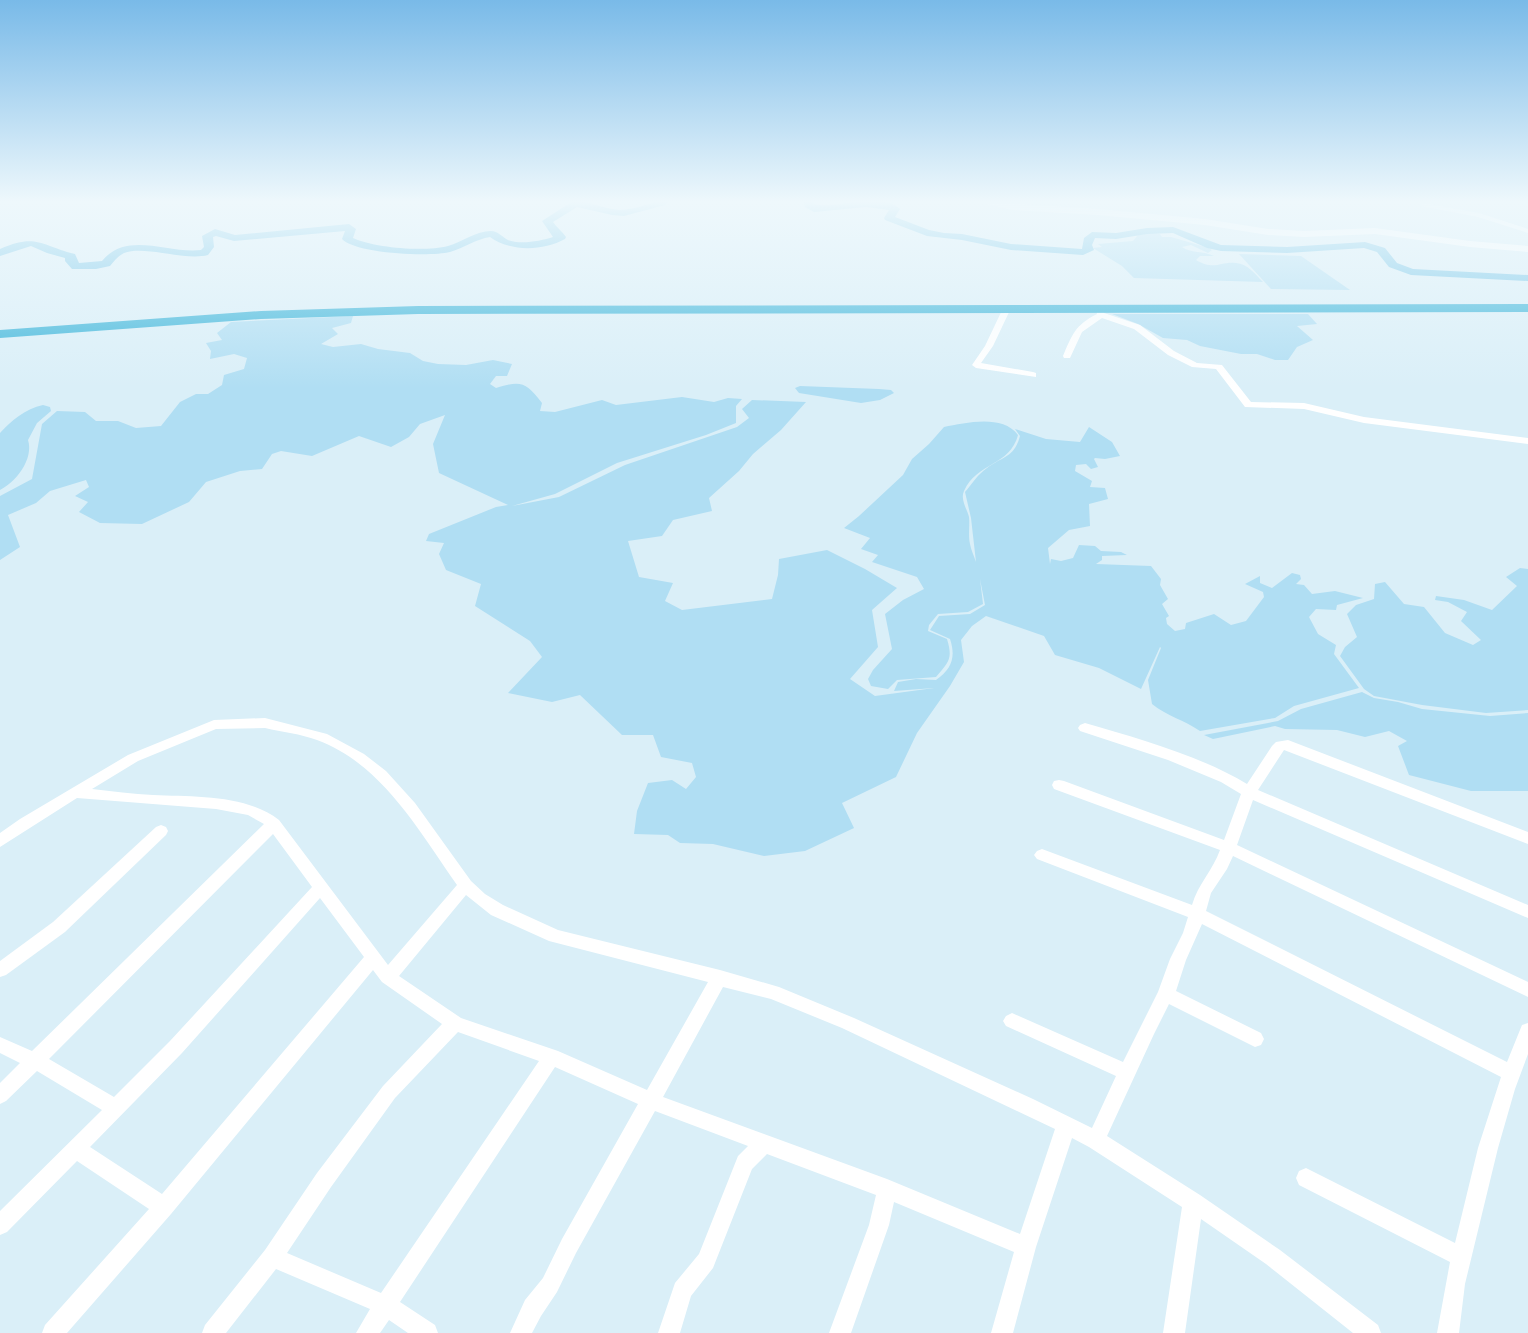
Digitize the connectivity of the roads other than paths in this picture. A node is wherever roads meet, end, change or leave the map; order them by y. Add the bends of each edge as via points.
1 (1007, 308) junction
2 (1528, 308) edge
3 (1099, 312) junction
4 (0, 334) edge
5 (1067, 356) dead end
6 (1033, 375) dead end
7 (1528, 441) edge
8 (1085, 728) dead end
9 (1059, 784) dead end
10 (1249, 792) junction
11 (74, 793) junction
12 (274, 824) junction
13 (161, 831) dead end
14 (1528, 838) edge
15 (0, 841) edge
16 (1228, 847) junction
17 (1042, 855) dead end
18 (466, 885) junction
19 (320, 888) junction
20 (1528, 912) edge
21 (1196, 913) junction
22 (372, 959) junction
23 (0, 970) edge
24 (720, 977) junction
25 (388, 978) junction
26 (1528, 990) edge
27 (1166, 994) junction
28 (1012, 1021) dead end
29 (455, 1022) junction
30 (1528, 1032) edge
31 (1255, 1039) dead end
32 (0, 1045) edge
33 (552, 1057) junction
34 (36, 1061) junction
35 (1128, 1073) junction
36 (1513, 1074) junction
37 (0, 1095) edge
38 (651, 1101) junction
39 (116, 1108) junction
40 (1066, 1126) junction
41 (1096, 1140) junction
42 (764, 1143) junction
43 (75, 1148) junction
44 (1306, 1178) dead end
45 (888, 1189) junction
46 (1193, 1202) junction
47 (164, 1208) junction
48 (0, 1225) edge
49 (1026, 1247) junction
50 (1462, 1257) junction
51 (272, 1258) junction
52 (387, 1306) junction
53 (53, 1333) edge
54 (213, 1333) edge
55 (367, 1333) edge
56 (427, 1333) edge
57 (521, 1333) edge
58 (669, 1333) edge
59 (840, 1333) edge
60 (1002, 1333) edge
61 (1174, 1333) edge
62 (1370, 1333) edge
63 (1448, 1333) edge

1 - 3 highway
1 - 4 highway via 348,312 176,320
1 - 6 street via 976,365
2 - 3 highway
3 - 5 street via 1077,331
3 - 7 street via 1137,327 1171,353 1195,365 1219,368 1248,406 1304,406 1364,420
8 - 10 street via 1137,742 1238,784
9 - 16 street
10 - 14 street via 1277,749 1288,745
10 - 16 street
10 - 20 street
11 - 12 street via 217,804 269,818
11 - 15 street
11 - 18 street via 133,758 214,725 265,723 291,729 322,737 360,757 381,775 410,807
12 - 19 street
12 - 34 street
13 - 23 street via 59,927
16 - 21 street
16 - 26 street
17 - 21 street
18 - 24 street via 497,910 555,936
18 - 25 street
19 - 22 street
19 - 39 street via 176,1047
21 - 27 street
21 - 36 street
22 - 25 street
22 - 47 street
24 - 38 street
24 - 40 street via 773,992 848,1023
25 - 29 street
27 - 31 street
27 - 35 street
28 - 35 street
29 - 33 street
29 - 51 street via 389,1092
30 - 36 street
32 - 34 street
33 - 38 street
33 - 52 street
34 - 37 street
34 - 39 street
35 - 41 street
36 - 50 street via 1488,1148
38 - 42 street
38 - 57 street
39 - 43 street
40 - 41 street
40 - 49 street
41 - 46 street
42 - 45 street
42 - 58 street via 745,1163 706,1261 682,1290
43 - 47 street
43 - 48 street
44 - 50 street
45 - 49 street
45 - 59 street via 879,1225
46 - 61 street
46 - 62 street via 1273,1258
47 - 53 street
49 - 60 street
50 - 63 street
51 - 52 street
51 - 54 street
52 - 55 street
52 - 56 street

